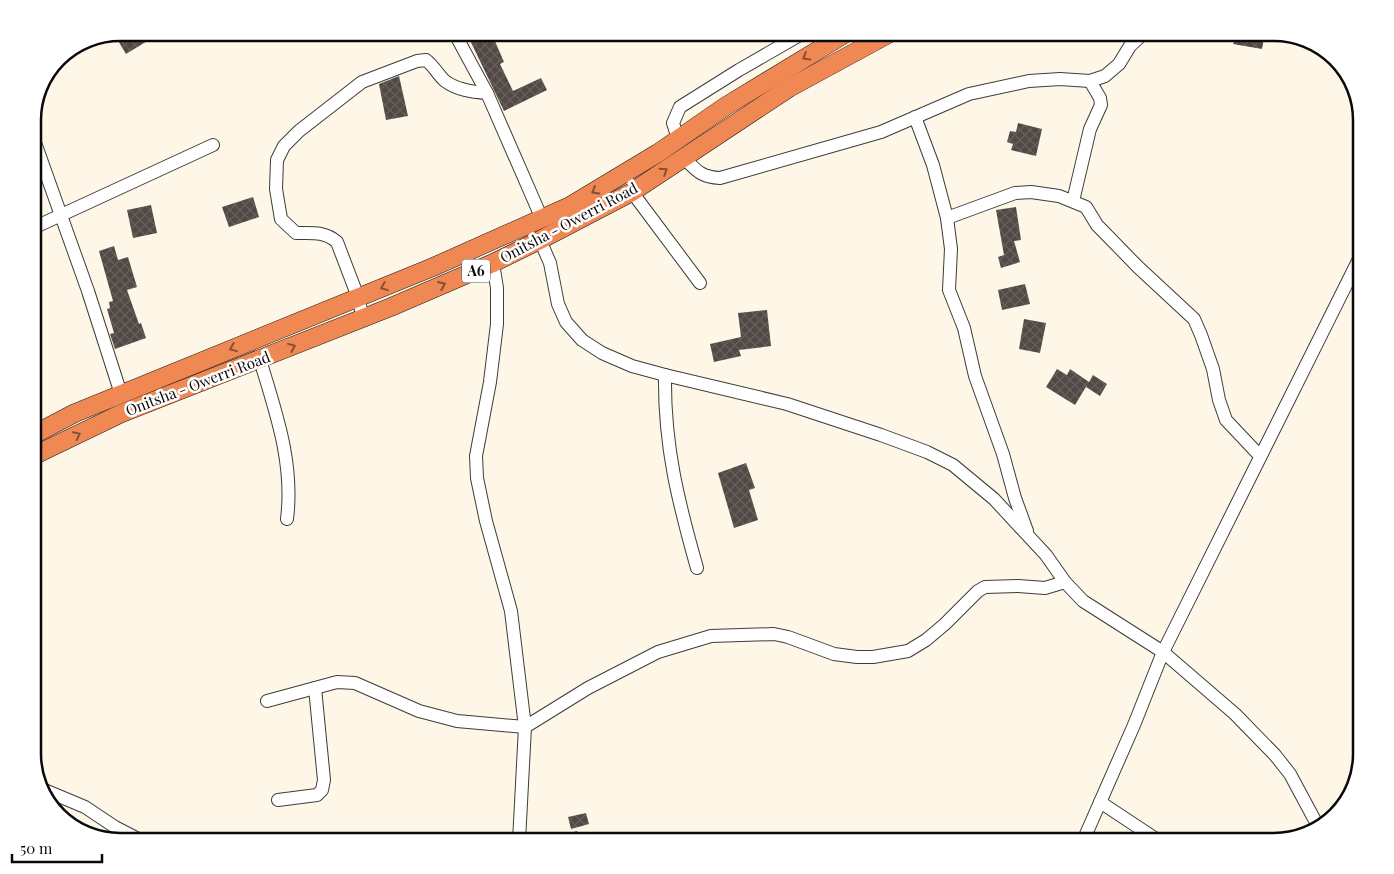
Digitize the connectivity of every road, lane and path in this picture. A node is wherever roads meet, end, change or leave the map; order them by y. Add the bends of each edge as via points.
1 (459, 41) edge
2 (789, 41) edge
3 (833, 41) edge
4 (875, 41) edge
5 (1135, 41) edge
6 (1090, 81) junction
7 (487, 93) junction
8 (915, 117) junction
9 (678, 139) junction
10 (213, 145) dead end
11 (684, 158) junction
12 (41, 160) edge
13 (632, 192) junction
14 (1073, 201) junction
15 (60, 215) junction
16 (947, 218) junction
17 (542, 219) junction
18 (41, 224) edge
19 (540, 240) junction
20 (494, 263) junction
21 (1353, 273) edge
22 (700, 283) dead end
23 (358, 298) junction
24 (363, 318) junction
25 (260, 360) junction
26 (665, 375) junction
27 (121, 394) junction
28 (41, 431) edge
29 (41, 452) edge
30 (1260, 456) junction
31 (287, 519) dead end
32 (1029, 537) junction
33 (697, 568) dead end
34 (1065, 582) junction
35 (1163, 652) junction
36 (315, 688) junction
37 (267, 700) dead end
38 (525, 727) junction
39 (52, 793) edge
40 (278, 800) dead end
41 (1100, 802) junction
42 (1315, 821) edge
43 (126, 833) edge
44 (519, 833) edge
45 (1087, 833) edge
46 (1146, 833) edge

1 - 7 street
2 - 9 street via 680,107 673,123
3 -> 9 highway, Onitsha - Owerri Road / A6
4 - 11 highway, Onitsha - Owerri Road / A6 via 789,88
5 - 6 street via 1119,64 1105,76
6 - 8 street via 1029,81 969,94
6 - 14 street via 1101,105 1090,129
7 - 17 street
7 - 23 street via 466,92 445,81 426,60 417,61 362,82 284,146 277,160 276,189 281,219 296,233 329,235 337,242
8 - 11 street via 881,132 720,178 699,174
8 - 16 street
9 -> 17 highway, Onitsha - Owerri Road / A6 via 570,206
10 - 15 street
13 -> 11 highway, Onitsha - Owerri Road / A6
12 - 15 street
13 - 19 highway, Onitsha - Owerri Road / A6
13 - 22 street
14 - 16 street via 1031,192 1015,193
14 - 30 street via 1086,207 1097,224 1138,267 1194,320 1213,369 1226,420
15 - 18 street
15 - 27 street
16 - 32 street via 951,249 949,290 964,328 975,376
17 -> 23 highway, Onitsha - Owerri Road / A6
19 - 20 highway, Onitsha - Owerri Road / A6
19 - 26 street via 550,263 558,304 566,322 582,340 632,366
24 -> 20 highway, Onitsha - Owerri Road / A6
20 - 38 street via 497,324 476,456 477,478 511,610
21 - 30 street
23 - 24 street
23 -> 27 highway, Onitsha - Owerri Road / A6
25 -> 24 highway, Onitsha - Owerri Road / A6
29 -> 25 highway, Onitsha - Owerri Road / A6 via 120,414
25 - 31 street via 279,422 288,468 290,496
26 - 32 street via 787,404 927,452 953,466 994,499
26 - 33 street via 668,447 680,508
27 - 28 highway, Onitsha - Owerri Road / A6
30 - 35 street
32 - 34 street
34 - 35 street via 1083,601
34 - 38 street via 1045,588 985,587 926,640 908,651 873,657 834,654 774,634 711,636 658,652 588,688
35 - 41 street
35 - 42 street via 1235,714 1275,755 1290,774
36 - 37 street
36 - 38 street via 337,682 355,683 419,712 456,721
36 - 40 street via 324,780 322,790 317,796
38 - 44 street
39 - 43 street via 85,807
41 - 45 street
41 - 46 street

